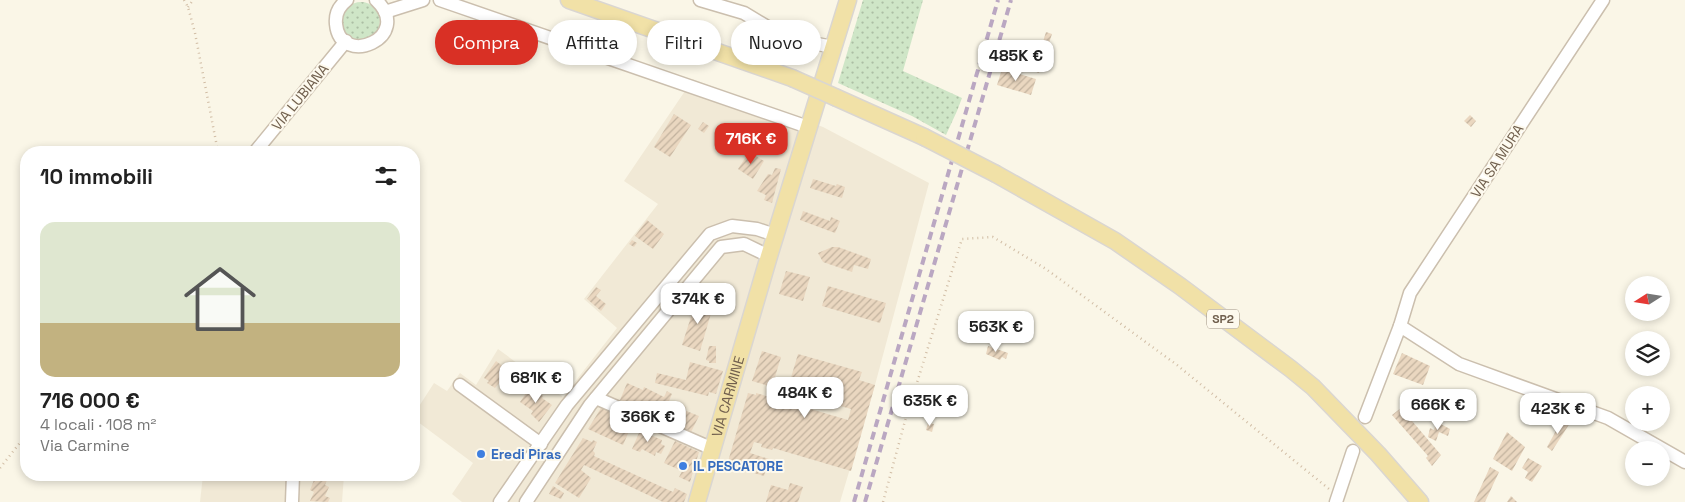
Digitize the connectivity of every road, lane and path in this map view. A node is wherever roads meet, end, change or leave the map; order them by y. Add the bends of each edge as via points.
1 (184, 0) edge
2 (193, 0) edge
3 (347, 0) edge
4 (376, 0) edge
5 (423, 0) edge
6 (440, 0) edge
7 (569, 0) edge
8 (700, 0) edge
9 (848, 0) edge
10 (1603, 0) edge
11 (188, 7) junction
12 (386, 12) junction
13 (346, 42) junction
14 (833, 47) junction
15 (808, 127) junction
16 (217, 146) edge
17 (260, 146) edge
18 (775, 235) junction
19 (769, 256) junction
20 (1400, 326) junction
21 (460, 384) dead end
22 (596, 398) junction
23 (1365, 417) dead end
24 (20, 443) edge
25 (541, 444) junction
26 (713, 449) junction
27 (1354, 451) dead end
28 (1685, 462) edge
29 (0, 468) edge
30 (293, 481) edge
31 (1337, 499) edge
32 (292, 502) edge
33 (500, 502) edge
34 (526, 502) edge
35 (697, 502) edge
36 (883, 502) edge
37 (1420, 502) edge

1 - 11 path
2 - 11 path
3 - 13 street via 336,18 336,27
4 - 12 street
5 - 12 street
6 - 15 street
7 - 37 main road, SP2, bridge via 792,78 838,98 996,174 1114,241 1180,286 1318,392
8 - 14 street via 744,13 786,38
9 - 14 main road, VIA CARMINE
10 - 20 street, VIA SA MURA via 1410,293
11 - 16 path
12 - 13 street via 386,29 376,42 361,47
13 - 17 street, VIA LUBIANA
14 - 15 main road, VIA CARMINE
15 - 18 main road, VIA CARMINE
18 - 19 main road, VIA CARMINE
18 - 25 street via 732,226 710,234 568,405
19 - 22 street via 744,244 721,247
19 - 26 main road, VIA CARMINE
20 - 23 street, VIA SA MURA
20 - 28 street via 1459,364 1608,418
21 - 25 street
22 - 26 street
22 - 34 street
24 - 29 path
25 - 33 street
26 - 35 main road, VIA CARMINE
27 - 31 street
30 - 32 street
31 - 36 path via 1177,365 1046,269 993,237 962,239

